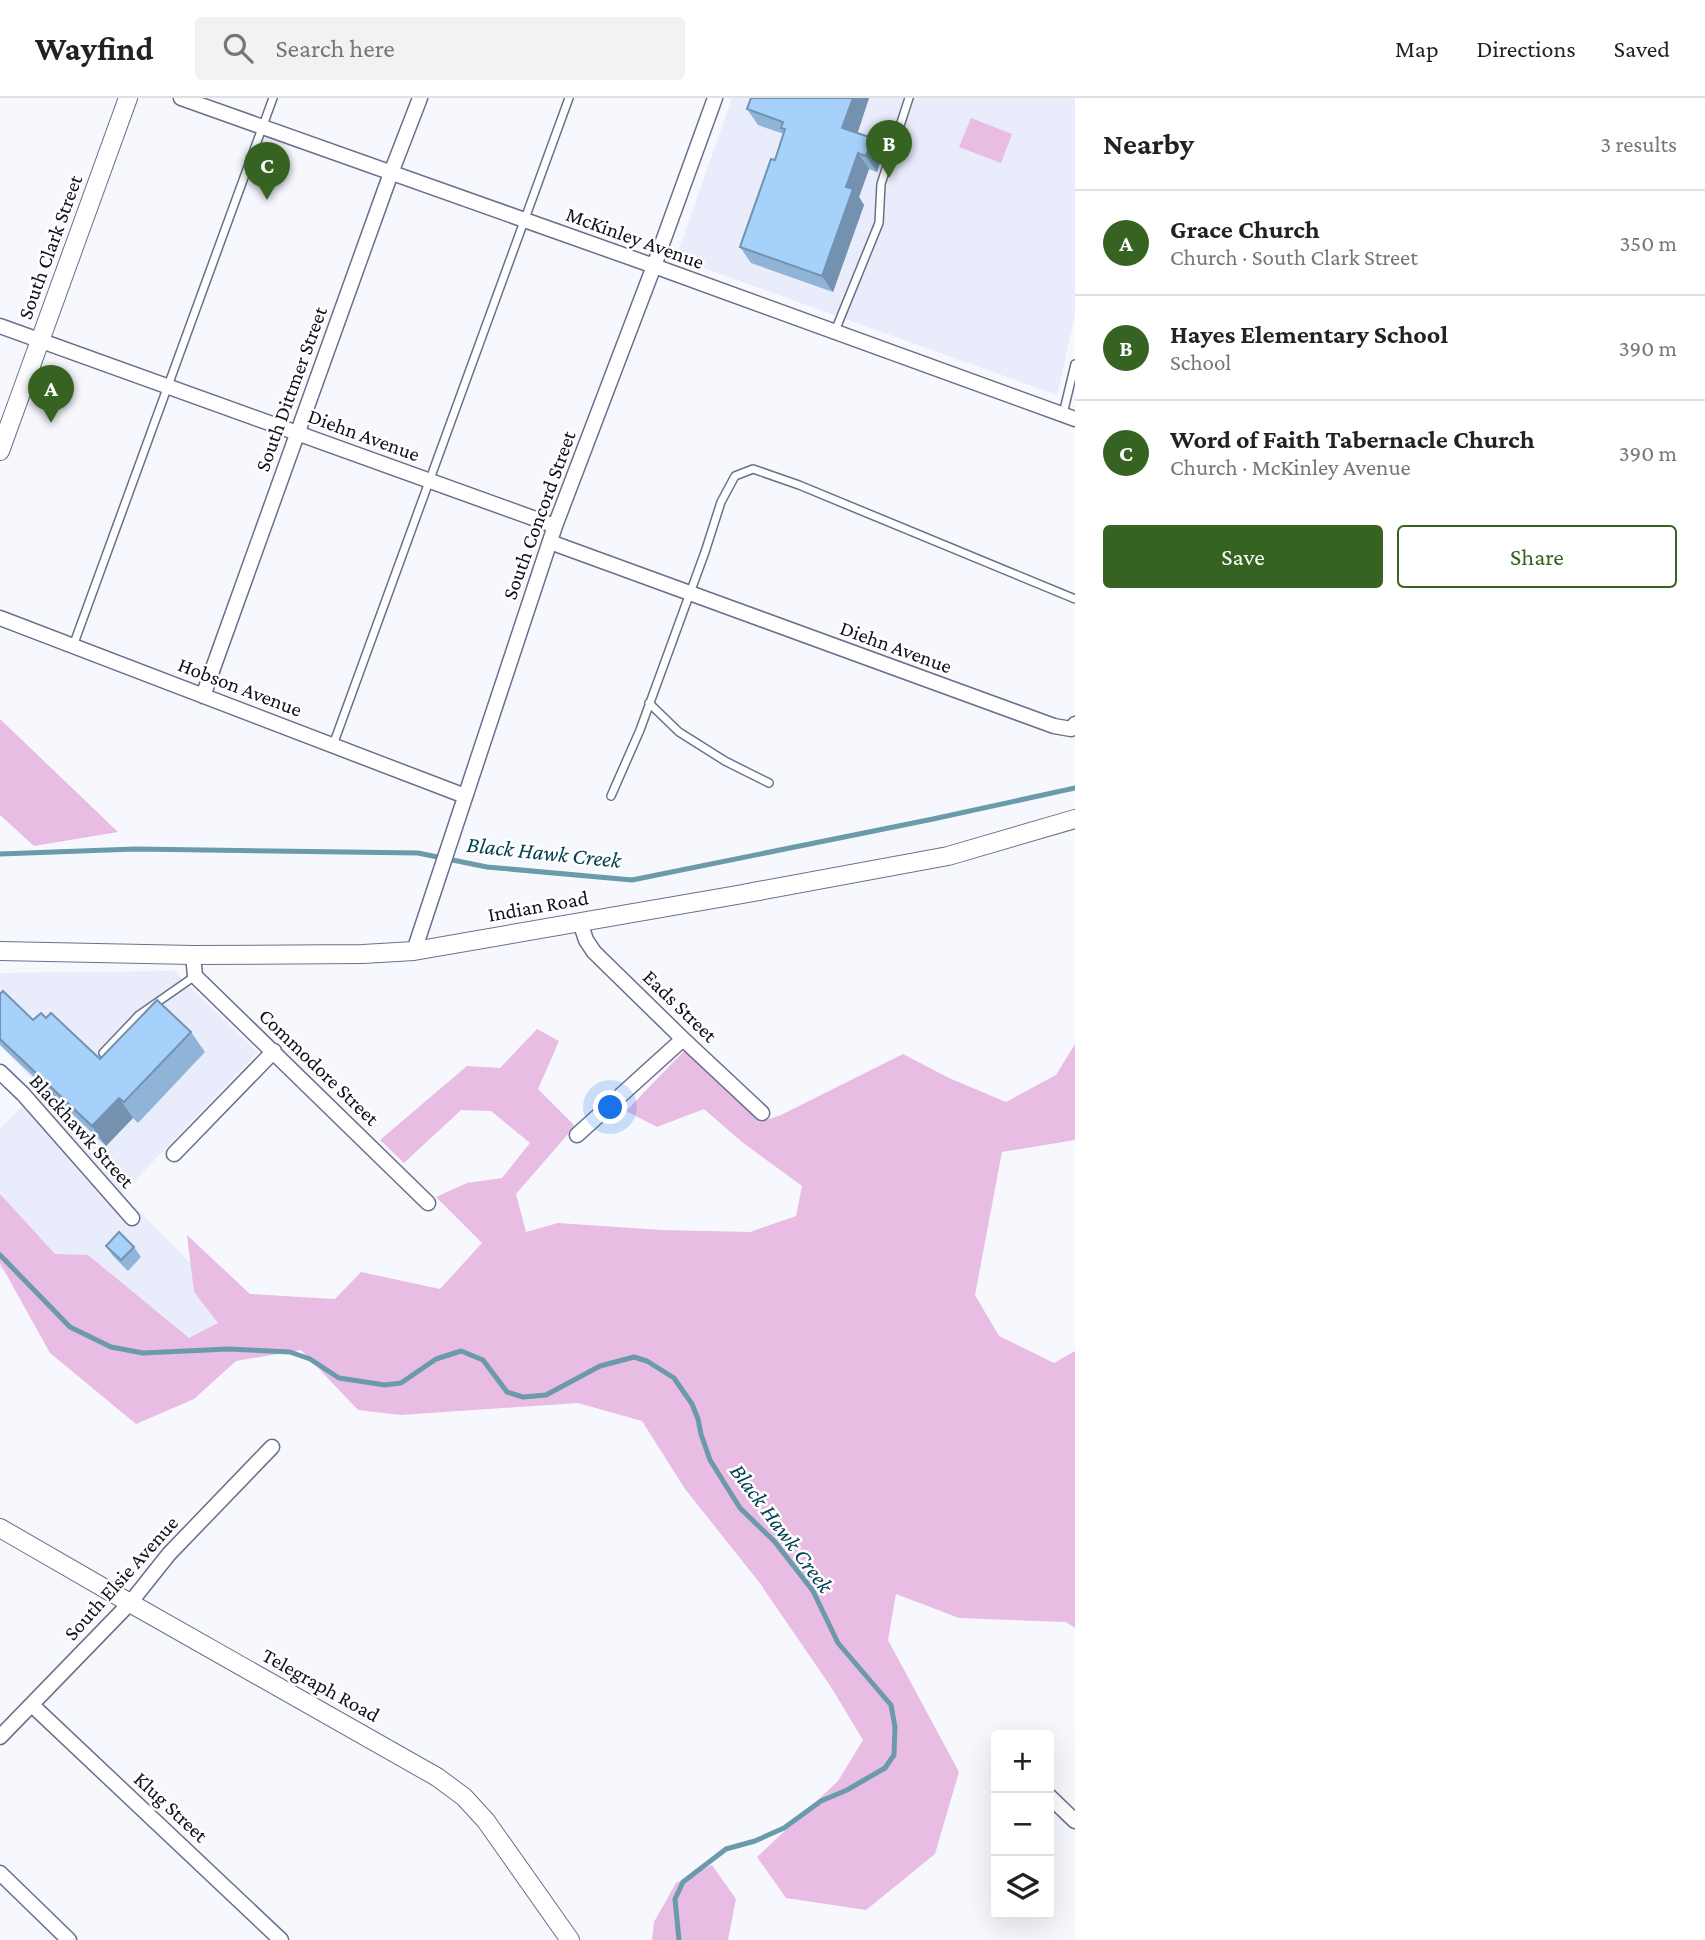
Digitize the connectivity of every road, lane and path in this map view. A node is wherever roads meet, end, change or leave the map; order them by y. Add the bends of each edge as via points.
1 (128, 98) edge
2 (181, 98) edge
3 (273, 98) edge
4 (419, 98) edge
5 (569, 98) edge
6 (715, 98) edge
7 (909, 98) edge
8 (262, 127) junction
9 (391, 173) junction
10 (524, 220) junction
11 (654, 266) junction
12 (0, 326) edge
13 (834, 332) junction
14 (40, 341) junction
15 (1075, 364) edge
16 (168, 387) junction
17 (1069, 417) edge
18 (297, 433) junction
19 (0, 451) edge
20 (429, 481) junction
21 (555, 526) junction
22 (550, 542) junction
23 (689, 593) junction
24 (1075, 599) edge
25 (0, 618) edge
26 (73, 646) junction
27 (203, 696) junction
28 (649, 702) junction
29 (1073, 726) edge
30 (333, 745) junction
31 (769, 783) dead end
32 (465, 796) junction
33 (611, 796) dead end
34 (1075, 819) edge
35 (580, 922) junction
36 (0, 951) edge
37 (414, 951) junction
38 (194, 955) junction
39 (195, 976) junction
40 (684, 1040) junction
41 (274, 1051) junction
42 (103, 1054) edge
43 (0, 1072) edge
44 (762, 1113) dead end
45 (577, 1135) dead end
46 (174, 1154) dead end
47 (428, 1203) dead end
48 (132, 1218) dead end
49 (272, 1447) dead end
50 (0, 1528) edge
51 (130, 1603) junction
52 (32, 1705) junction
53 (0, 1737) edge
54 (1054, 1801) edge
55 (1075, 1821) edge
56 (0, 1873) edge
57 (69, 1940) edge
58 (281, 1940) edge
59 (570, 1940) edge

1 - 14 street, South Clark Street
2 - 8 street, McKinley Avenue
3 - 8 lane
4 - 9 street, South Dittmer Street
5 - 10 lane
6 - 11 street, South Concord Street
7 - 13 lane via 881,184 879,223
8 - 9 street, McKinley Avenue
8 - 16 lane
9 - 10 street, McKinley Avenue
9 - 18 street, South Dittmer Street
10 - 11 street, McKinley Avenue
10 - 20 lane
11 - 13 street, McKinley Avenue
11 - 21 street, South Concord Street
12 - 14 street, Diehn Avenue
13 - 17 street, McKinley Avenue
14 - 16 street, Diehn Avenue
14 - 19 street, South Clark Street
15 - 17 lane
16 - 18 street, Diehn Avenue
16 - 26 lane
18 - 20 street, Diehn Avenue
18 - 27 street, South Dittmer Street
20 - 21 street, Diehn Avenue
20 - 30 lane
21 - 22 street, South Concord Street
22 - 23 street, Diehn Avenue
22 - 32 street, South Concord Street
23 - 24 lane via 721,502 735,475 752,469
23 - 28 lane
23 - 29 street, Diehn Avenue via 1041,721
25 - 26 street, Hobson Avenue
26 - 27 street, Hobson Avenue
27 - 30 street, Hobson Avenue
28 - 31 lane via 679,732
28 - 33 lane
30 - 32 street, Hobson Avenue
32 - 37 street, South Concord Street
34 - 35 street, Indian Road via 948,856
35 - 37 street, Indian Road
35 - 40 street, Eads Street via 594,952
36 - 38 street, Indian Road
37 - 38 street, Indian Road
38 - 39 street
39 - 41 street, Commodore Street
39 - 42 lane via 139,1015
40 - 44 street, Eads Street
40 - 45 street
41 - 46 street
41 - 47 street, Commodore Street
43 - 48 street, Blackhawk Street
49 - 51 street, South Elsie Avenue via 169,1554
50 - 51 street, Telegraph Road
51 - 52 street, South Elsie Avenue
51 - 59 street, Telegraph Road via 437,1777 464,1797 507,1849
52 - 53 street, South Elsie Avenue
52 - 58 street, Klug Street
54 - 55 street
56 - 57 street

